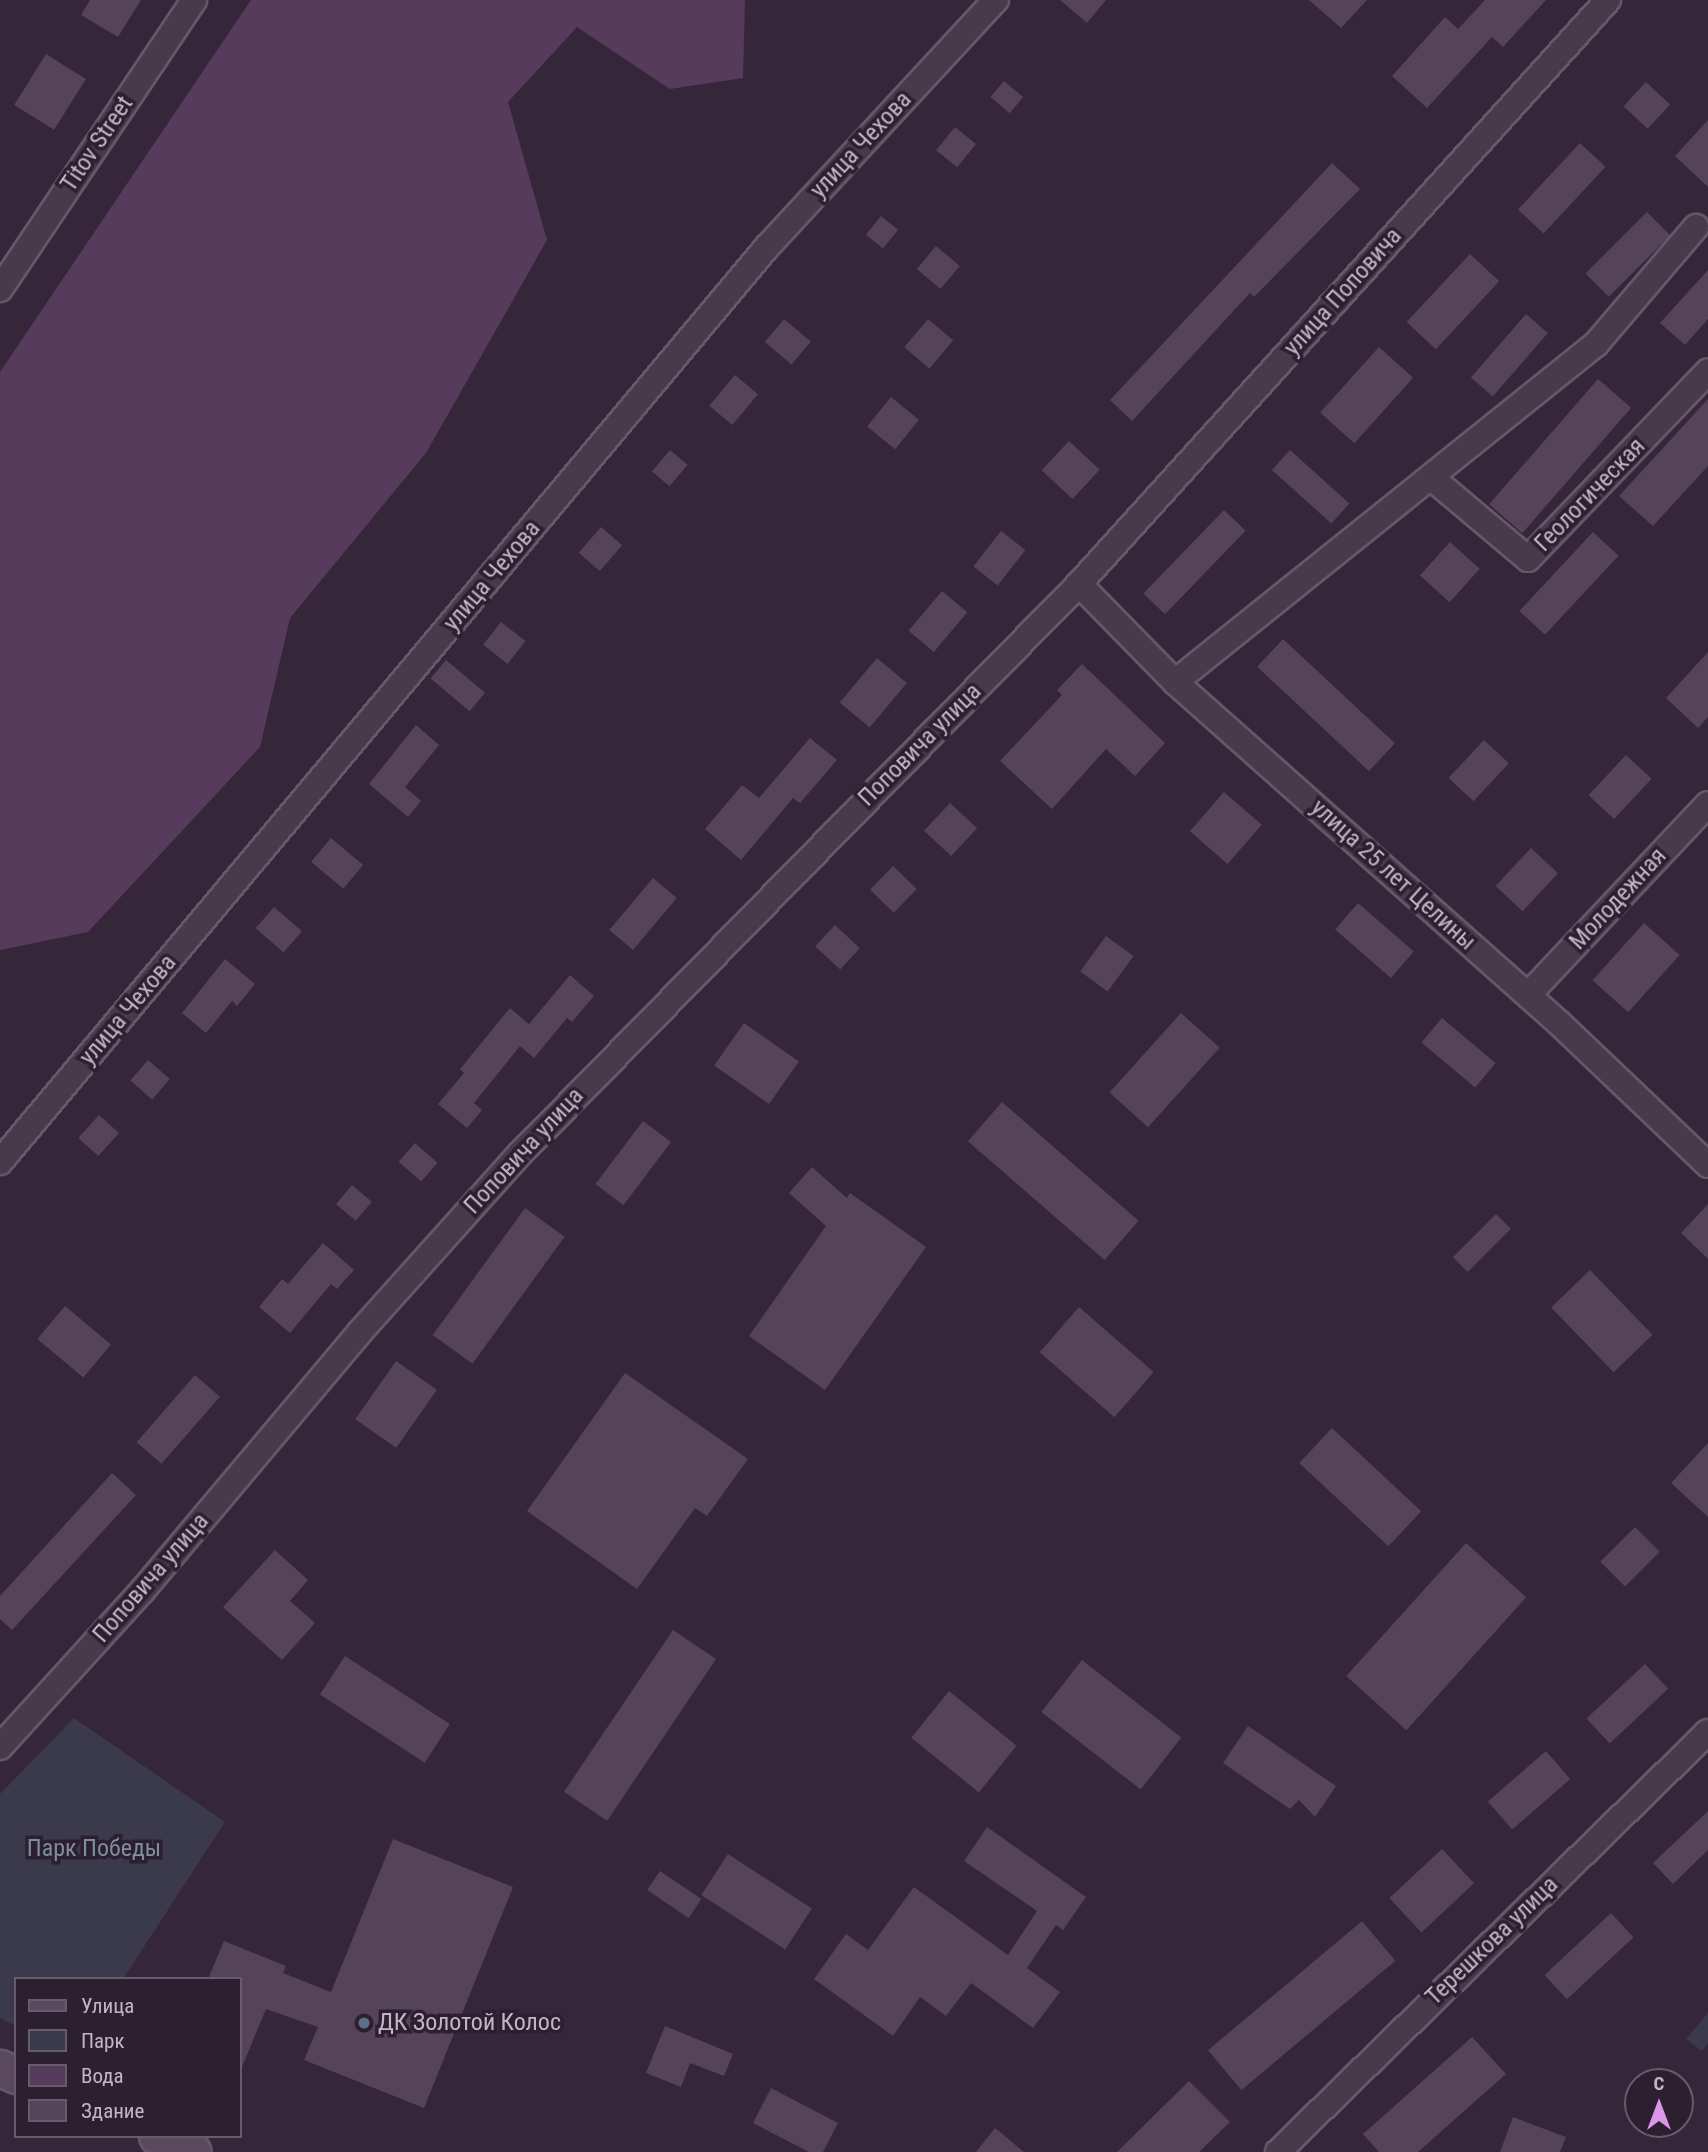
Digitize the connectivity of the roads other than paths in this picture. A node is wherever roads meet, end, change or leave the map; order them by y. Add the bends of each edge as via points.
1 (194, 0) edge
2 (996, 0) edge
3 (1608, 0) edge
4 (1696, 227) dead end
5 (0, 289) edge
6 (1708, 371) edge
7 (1433, 479) junction
8 (1079, 584) junction
9 (1175, 682) junction
10 (1708, 804) edge
11 (1528, 995) junction
12 (0, 1162) edge
13 (1708, 1165) edge
14 (1708, 1732) edge
15 (0, 1747) edge
16 (161, 2138) edge
17 (193, 2152) edge
18 (1278, 2152) edge

1 - 5 street, Titov Street
2 - 12 street, улица Чехова via 767,247
3 - 8 street, улица Поповича
4 - 7 street via 1596,344
6 - 7 street, Геологическая via 1528,559
7 - 9 street
8 - 9 street, улица 25 лет Целины
8 - 15 street, Поповича улица via 518,1156 359,1334 142,1591
9 - 11 street, улица 25 лет Целины
10 - 11 street, Молодежная
11 - 13 street, улица 25 лет Целины
14 - 18 street, Терешкова улица
16 - 17 street

